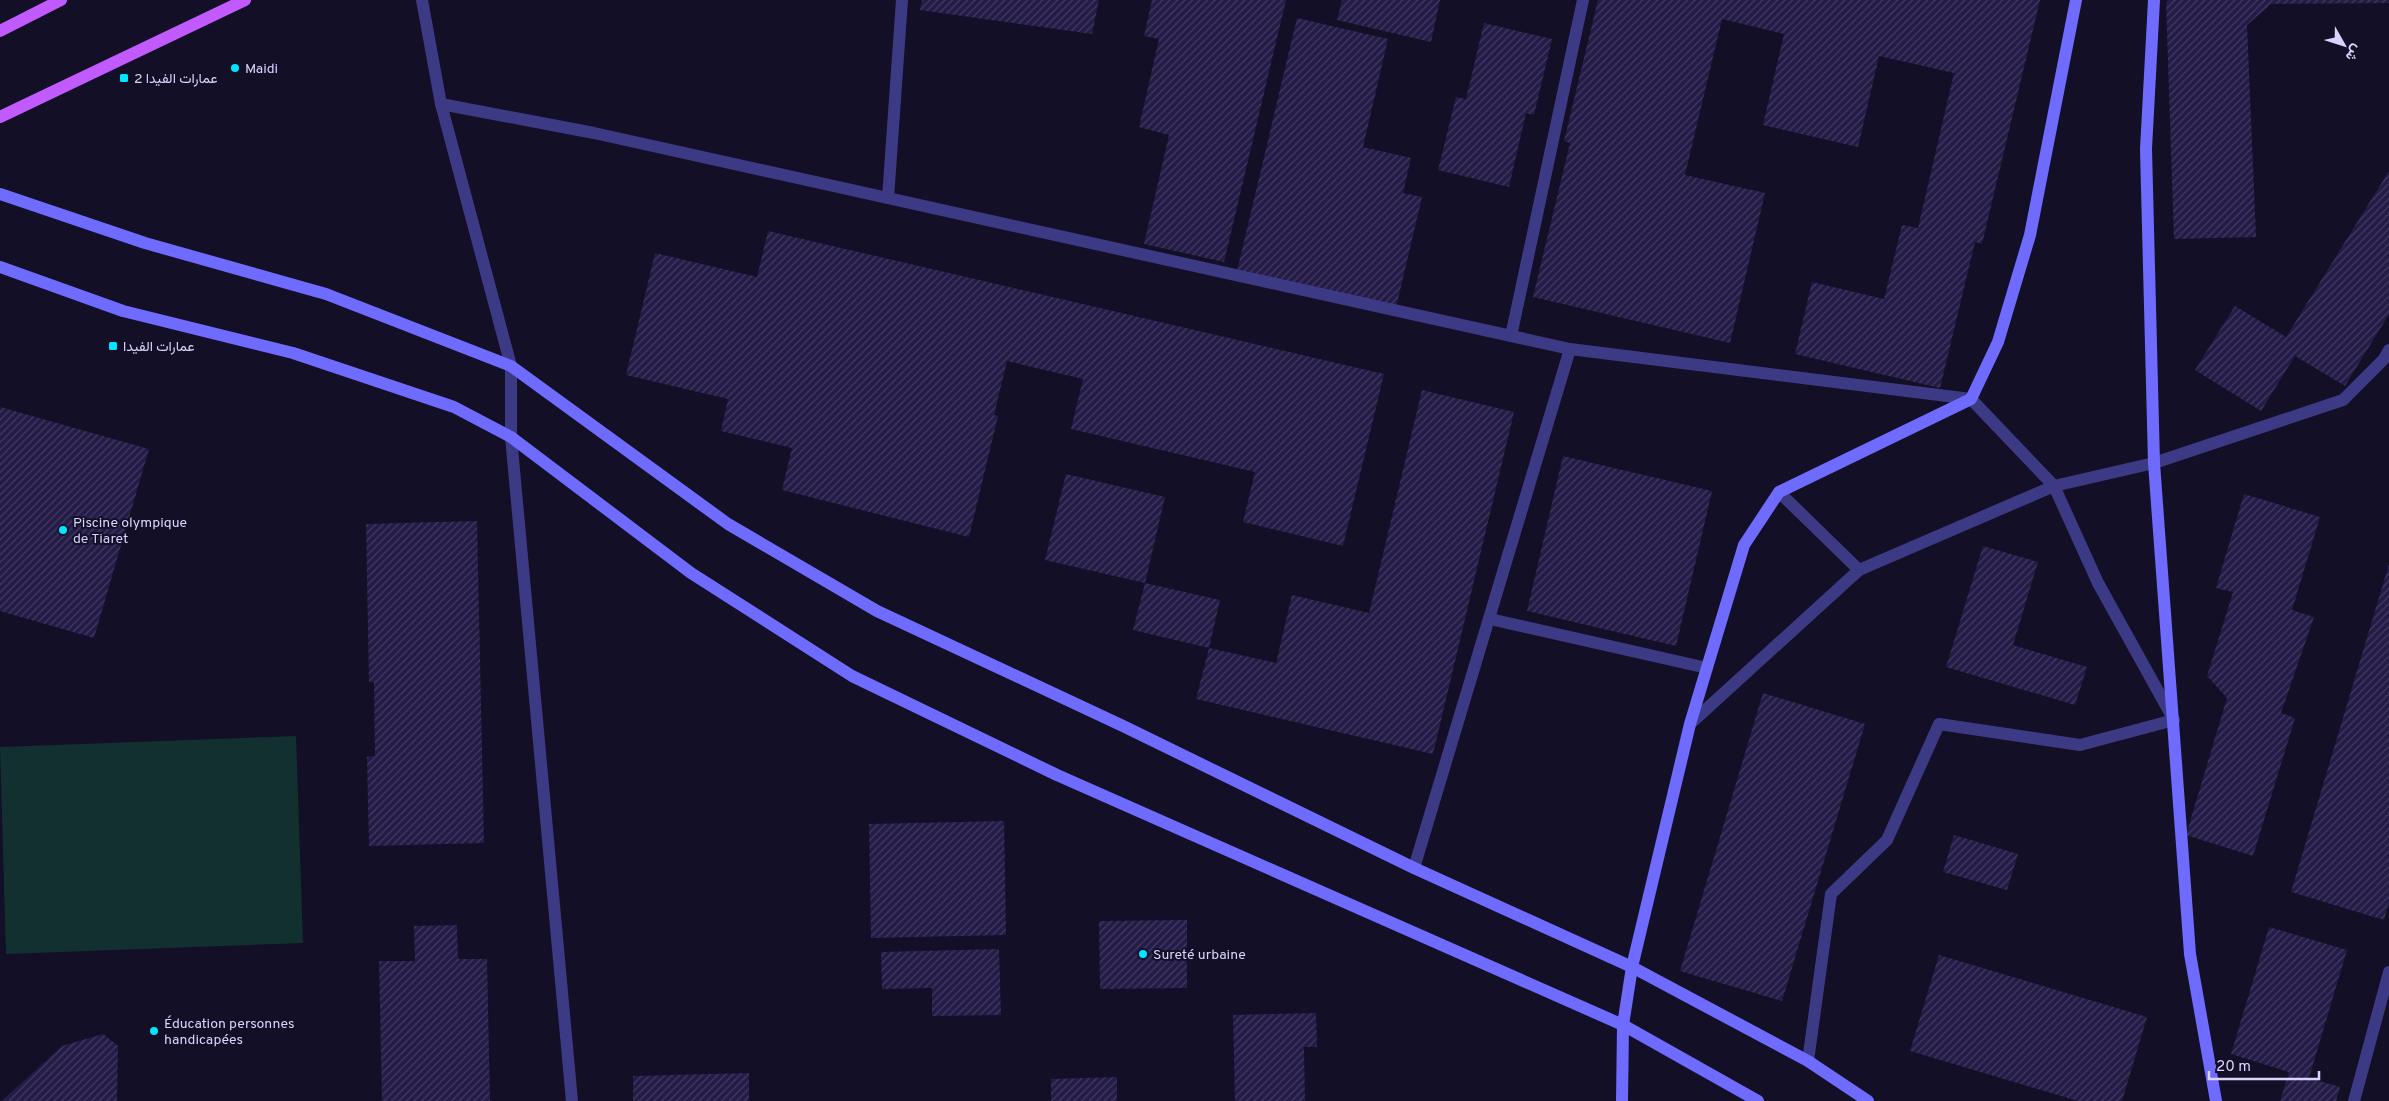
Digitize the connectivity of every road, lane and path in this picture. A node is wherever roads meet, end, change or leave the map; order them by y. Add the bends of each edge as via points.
1 (62, 0) edge
2 (245, 0) edge
3 (902, 0) edge
4 (1583, 0) edge
5 (2076, 0) edge
6 (2154, 0) edge
7 (420, 1) edge
8 (0, 31) edge
9 (441, 104) junction
10 (0, 117) edge
11 (0, 194) edge
12 (888, 198) junction
13 (0, 267) edge
14 (1510, 336) junction
15 (1570, 349) junction
16 (2387, 357) edge
17 (510, 366) junction
18 (1970, 399) junction
19 (511, 437) junction
20 (2154, 463) junction
21 (2054, 486) junction
22 (1779, 492) junction
23 (1859, 570) junction
24 (1490, 619) junction
25 (1707, 668) junction
26 (2174, 720) junction
27 (1690, 724) junction
28 (1414, 868) junction
29 (1632, 967) junction
30 (2389, 972) edge
31 (1623, 1025) junction
32 (1808, 1061) junction
33 (572, 1101) edge
34 (1622, 1101) edge
35 (1758, 1101) edge
36 (1868, 1101) edge
37 (2216, 1101) edge
38 (2354, 1101) edge

1 - 8 main road
2 - 10 main road
3 - 12 street
4 - 14 street
5 - 18 main road via 2030,235 1998,342
6 - 20 main road via 2146,149
7 - 9 street
9 - 12 street via 594,133
9 - 17 street
11 - 17 main road via 145,243 326,294
12 - 14 street
13 - 19 main road via 123,310 293,353 454,407
14 - 15 street
15 - 18 street
15 - 24 street
16 - 20 street via 2342,400
17 - 19 street
17 - 28 main road via 728,524 878,611
18 - 21 street
18 - 22 main road
19 - 31 main road via 691,573 852,676 1057,776
19 - 33 street
20 - 21 street
20 - 26 main road
21 - 23 street
21 - 26 street via 2098,583
22 - 23 street
22 - 25 main road via 1744,545
23 - 27 street
24 - 25 street
24 - 28 street
25 - 27 main road
26 - 32 street via 2080,746 1939,724 1887,840 1831,894
26 - 37 main road via 2190,954
27 - 29 main road
28 - 29 main road
29 - 31 main road
29 - 32 main road
30 - 38 street
31 - 34 main road
31 - 35 main road
32 - 36 main road

